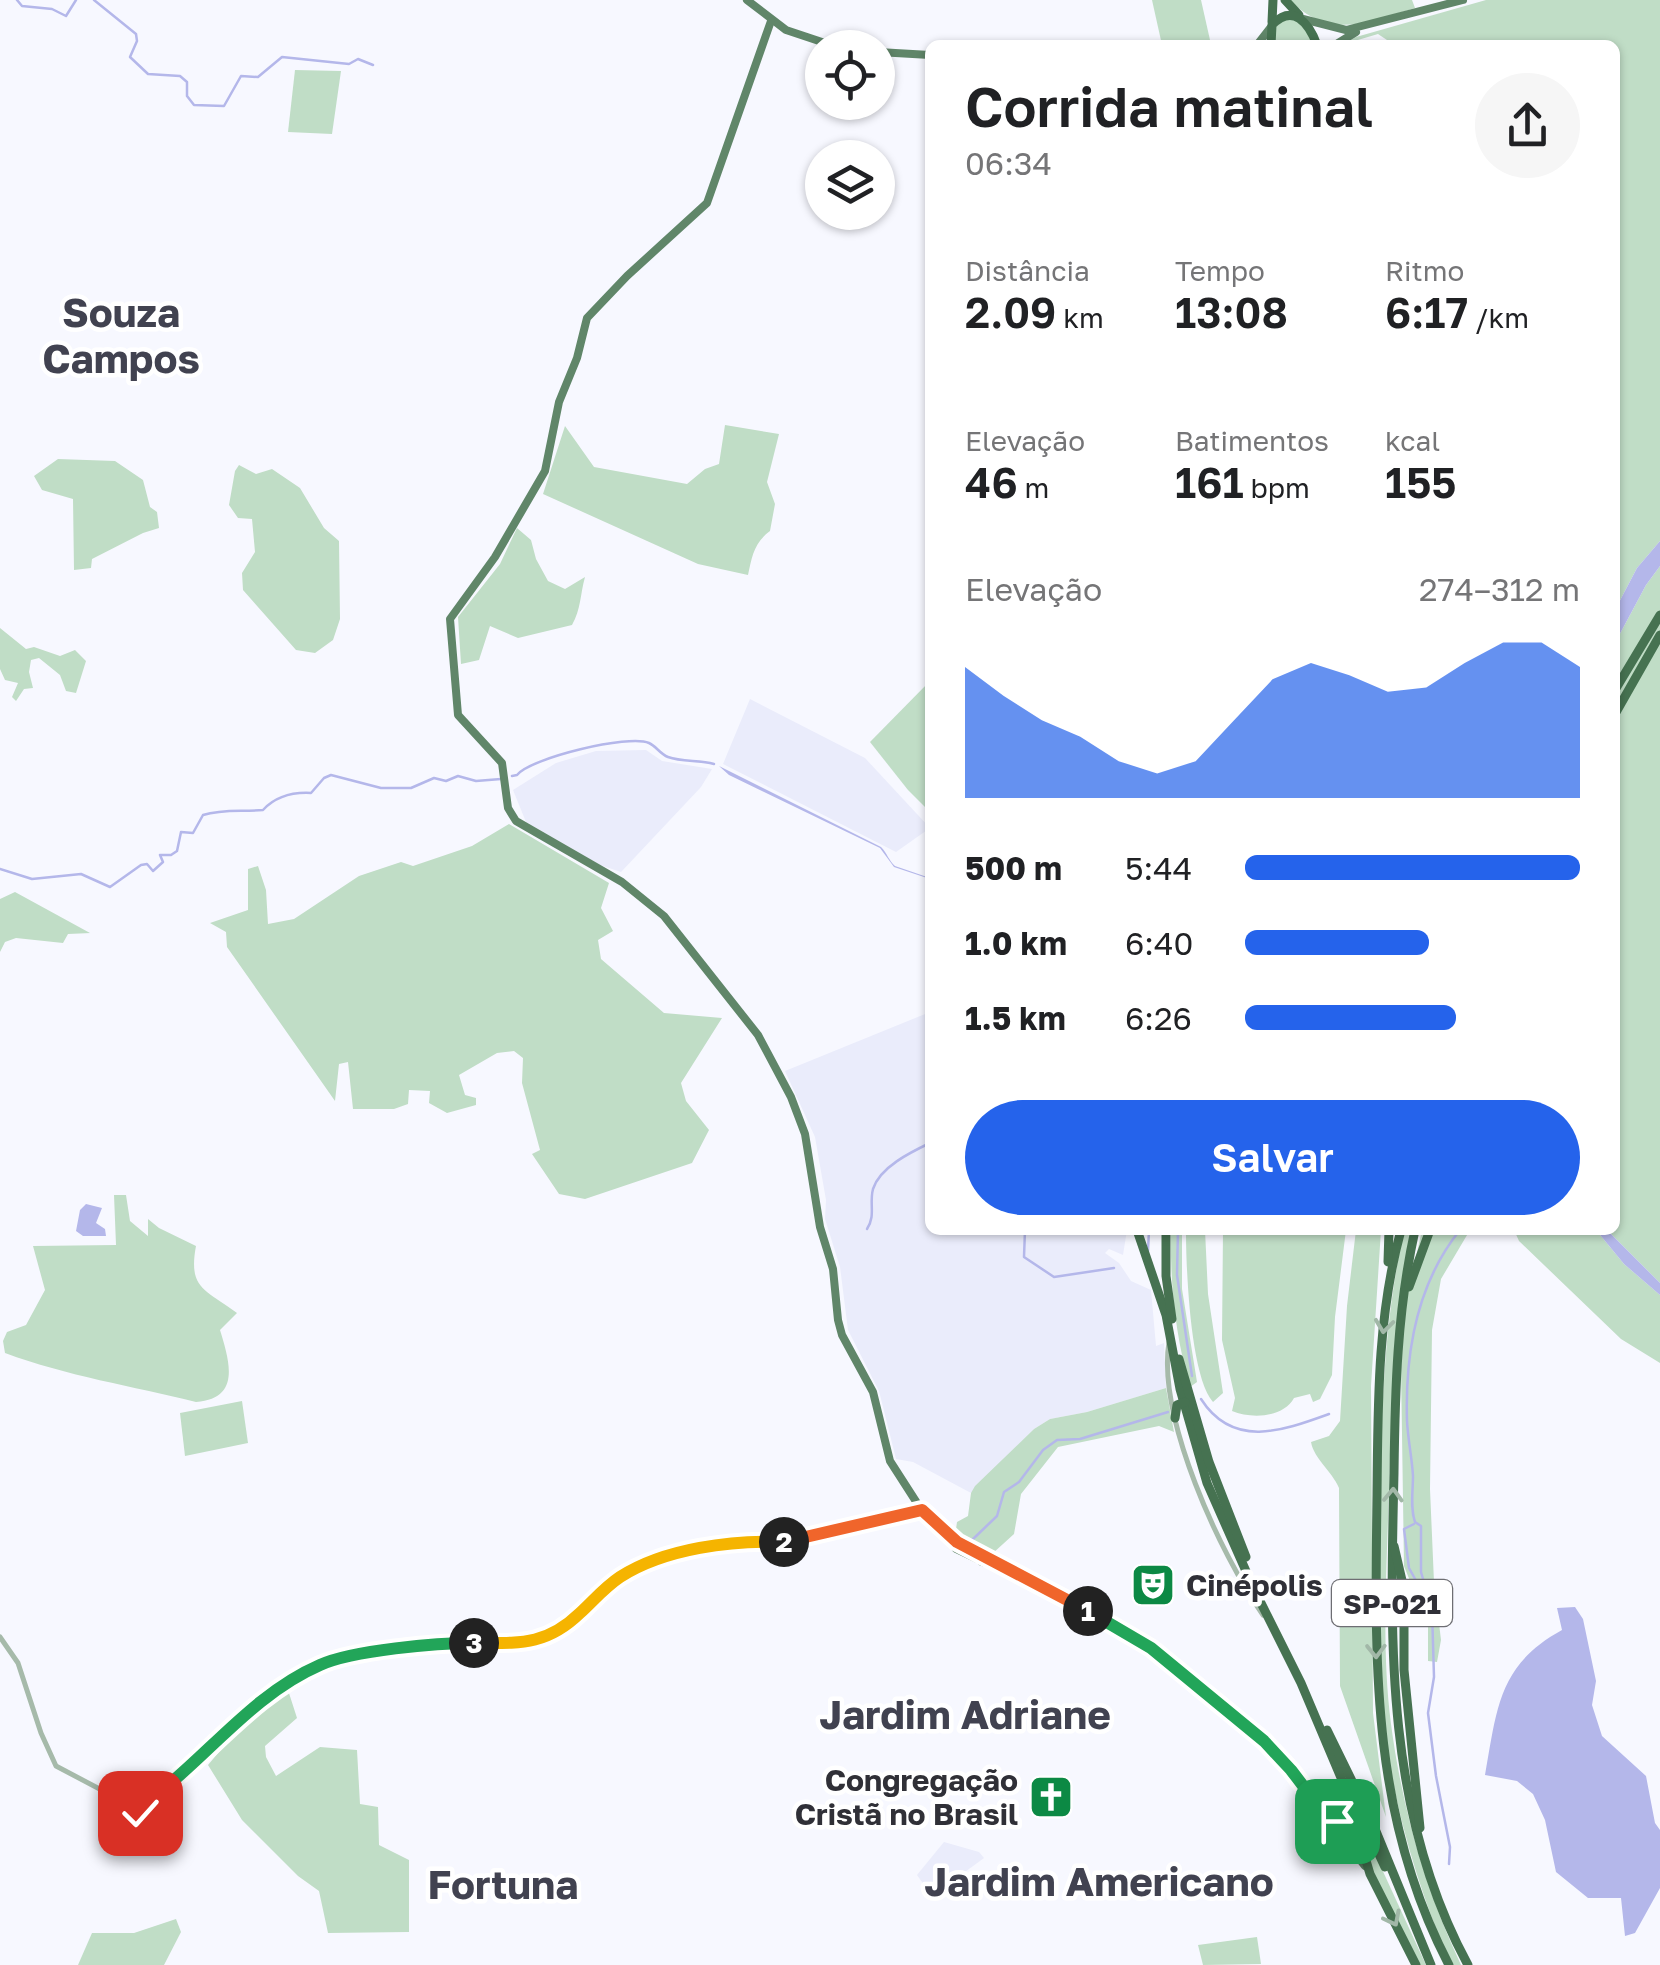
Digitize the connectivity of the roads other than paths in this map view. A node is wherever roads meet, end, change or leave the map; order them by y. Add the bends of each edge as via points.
1 (747, 0) edge
2 (1273, 0) edge
3 (1285, 0) edge
4 (1463, 0) edge
5 (1302, 18) junction
6 (771, 21) junction
7 (1271, 26) junction
8 (1364, 27) junction
9 (805, 38) edge
10 (1261, 40) edge
11 (1271, 40) edge
12 (1315, 40) edge
13 (1343, 40) edge
14 (895, 53) edge
15 (925, 54) edge
16 (1660, 615) edge
17 (1660, 635) edge
18 (1620, 682) edge
19 (1620, 705) edge
20 (1138, 1235) edge
21 (1166, 1235) edge
22 (1389, 1235) edge
23 (1400, 1235) edge
24 (1415, 1235) edge
25 (1428, 1235) edge
26 (1165, 1252) junction
27 (1145, 1260) junction
28 (1389, 1286) junction
29 (1403, 1298) junction
30 (1169, 1339) junction
31 (1183, 1402) junction
32 (1194, 1411) junction
33 (1175, 1418) junction
34 (922, 1510) junction
35 (0, 1637) edge
36 (1284, 1647) junction
37 (1320, 1808) junction
38 (1347, 1813) junction
39 (1336, 1828) junction
40 (1370, 1874) junction
41 (1408, 1914) junction
42 (1416, 1965) edge
43 (1430, 1965) edge
44 (1449, 1965) edge
45 (1468, 1965) edge

1 - 6 main road
2 - 7 highway
3 - 5 highway
4 - 8 main road
5 - 7 highway via 1282,16
5 - 8 main road via 1334,29
5 - 12 highway
6 - 9 main road
6 - 34 main road via 710,198 588,318 560,398 545,471 449,621 456,712 503,766 511,815 622,882 673,926 740,1008 791,1097 808,1144 840,1328 873,1392 890,1461
7 - 10 main road
7 - 11 highway
8 - 13 main road
14 - 15 main road
16 - 18 highway
17 - 19 highway
20 - 27 highway
21 - 26 highway
22 - 28 highway
23 - 28 highway, SP-021
24 - 29 highway, SP-021
25 - 29 highway
26 - 27 highway via 1156,1262
26 - 32 highway via 1173,1329
27 - 30 highway
28 -> 44 highway, SP-021 via 1379,1384 1378,1698 1402,1846
45 -> 29 highway, SP-021 via 1426,1870 1397,1727 1391,1540
30 - 31 highway
30 - 33 street
31 - 32 highway
31 - 33 highway
31 - 36 highway via 1212,1493
32 - 41 highway via 1257,1586 1373,1824
33 - 36 street via 1229,1558
34 - 35 street via 794,1541 660,1559 620,1577 564,1627 537,1640 325,1662 262,1702 147,1799 111,1795 56,1766 18,1664
34 - 37 main road via 956,1549 1138,1638 1264,1741
36 - 38 highway via 1348,1799
37 - 38 main road
37 - 39 main road
38 - 39 main road
38 - 40 highway
38 - 41 highway via 1364,1823
39 - 40 main road
40 -> 42 highway
41 - 43 highway

